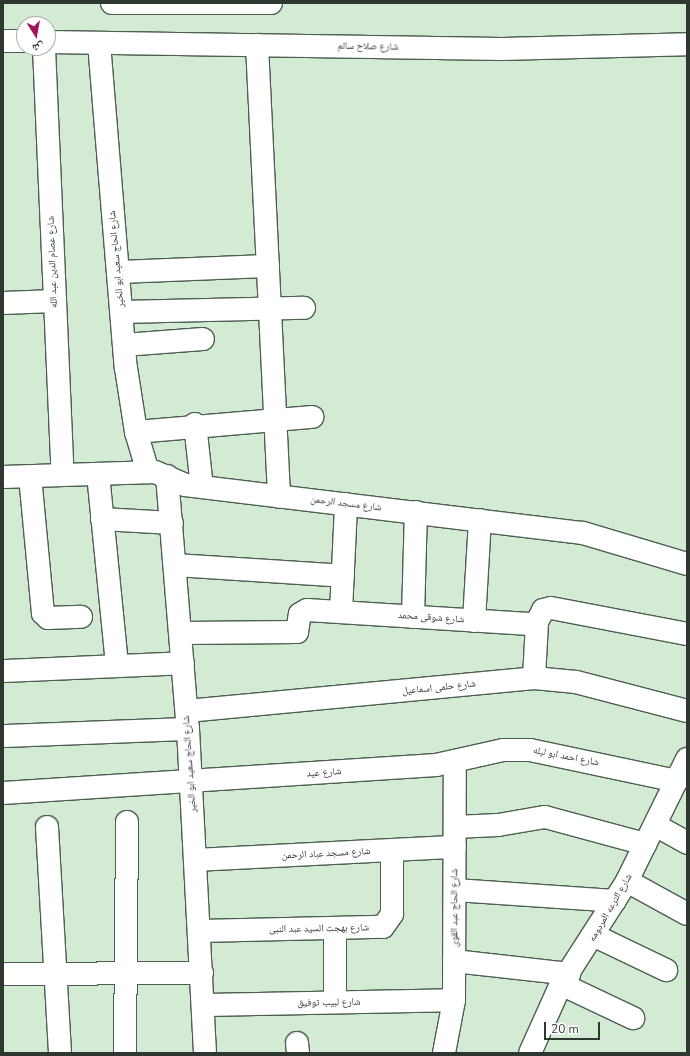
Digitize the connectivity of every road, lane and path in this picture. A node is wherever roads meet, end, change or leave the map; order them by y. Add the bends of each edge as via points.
1 (112, 3) edge
2 (271, 3) edge
3 (3, 41) edge
4 (16, 42) edge
5 (56, 42) edge
6 (99, 44) junction
7 (687, 44) edge
8 (257, 45) junction
9 (44, 56) edge
10 (268, 266) junction
11 (118, 272) junction
12 (55, 301) junction
13 (3, 303) edge
14 (304, 308) dead end
15 (271, 309) junction
16 (122, 312) junction
17 (203, 339) dead end
18 (124, 346) junction
19 (312, 417) dead end
20 (277, 419) junction
21 (195, 424) junction
22 (136, 432) junction
23 (98, 474) junction
24 (158, 474) junction
25 (62, 475) junction
26 (30, 476) junction
27 (3, 477) edge
28 (202, 487) junction
29 (279, 496) junction
30 (346, 504) junction
31 (416, 512) junction
32 (102, 519) junction
33 (480, 520) junction
34 (172, 523) junction
35 (687, 564) edge
36 (175, 565) junction
37 (343, 576) junction
38 (341, 612) junction
39 (81, 617) dead end
40 (413, 617) junction
41 (474, 621) junction
42 (537, 622) junction
43 (181, 633) junction
44 (687, 634) edge
45 (183, 663) junction
46 (117, 666) junction
47 (3, 671) edge
48 (534, 678) junction
49 (687, 711) edge
50 (188, 720) junction
51 (3, 736) edge
52 (455, 761) junction
53 (683, 773) edge
54 (192, 783) junction
55 (3, 793) edge
56 (127, 822) dead end
57 (655, 825) junction
58 (47, 827) dead end
59 (455, 837) junction
60 (687, 843) edge
61 (645, 844) junction
62 (392, 851) junction
63 (196, 860) junction
64 (627, 881) junction
65 (455, 890) junction
66 (615, 901) junction
67 (687, 914) edge
68 (335, 929) junction
69 (200, 931) junction
70 (595, 936) junction
71 (454, 961) junction
72 (666, 970) dead end
73 (202, 972) junction
74 (3, 974) edge
75 (56, 974) junction
76 (126, 974) junction
77 (565, 979) junction
78 (454, 1000) junction
79 (335, 1002) junction
80 (203, 1005) junction
81 (633, 1018) dead end
82 (60, 1053) edge
83 (125, 1053) edge
84 (205, 1053) edge
85 (444, 1053) edge
86 (530, 1053) edge

1 - 2 street
3 - 4 street
5 - 6 street, شارع صلاح سالم
6 - 8 street, شارع صلاح سالم
6 - 11 street, شارع الحاج سعيد ابو الخير
7 - 8 street, شارع صلاح سالم via 501,49
8 - 10 street
9 - 12 street, شارع عصام الدين عبد الله
10 - 11 street
10 - 15 street
11 - 16 street, شارع الحاج سعيد ابو الخير
12 - 13 street
12 - 25 street, شارع عصام الدين عبد الله
14 - 15 street
15 - 16 street
15 - 20 street
16 - 18 street, شارع الحاج سعيد ابو الخير
17 - 18 street
18 - 22 street, شارع الحاج سعيد ابو الخير
19 - 20 street
20 - 21 street
20 - 29 street
21 - 22 street
21 - 28 street
22 - 24 street, شارع الحاج سعيد ابو الخير
23 - 24 street, شارع مسجد الرحمن
23 - 25 street, شارع مسجد الرحمن
23 - 32 street
24 - 28 street, شارع مسجد الرحمن via 177,483
24 - 34 street, شارع الحاج سعيد ابو الخير
25 - 26 street, شارع مسجد الرحمن
26 - 27 street, شارع مسجد الرحمن
26 - 39 street via 43,613 48,618
28 - 29 street, شارع مسجد الرحمن
29 - 30 street, شارع مسجد الرحمن
30 - 31 street, شارع مسجد الرحمن
30 - 37 street
31 - 33 street, شارع مسجد الرحمن
31 - 40 street
32 - 34 street
32 - 46 street
33 - 35 street, شارع مسجد الرحمن via 583,533
33 - 41 street
34 - 36 street, شارع الحاج سعيد ابو الخير
36 - 37 street
36 - 43 street, شارع الحاج سعيد ابو الخير
37 - 38 street
38 - 40 street, شارع شوقى محمد
38 - 43 street, شارع شوقى محمد via 304,611 297,632
40 - 41 street, شارع شوقى محمد
41 - 42 street, شارع شوقى محمد
42 - 44 street via 543,610 551,608
42 - 48 street
43 - 45 street, شارع الحاج سعيد ابو الخير
45 - 46 street
45 - 50 street, شارع الحاج سعيد ابو الخير
46 - 47 street
48 - 49 street, شارع حلمى اسماعيل via 576,682
48 - 50 street, شارع حلمى اسماعيل
50 - 51 street, شارع حلمى اسماعيل
50 - 54 street, شارع الحاج سعيد ابو الخير
52 - 53 street, شارع احمد ابو ليله via 503,750 530,750
52 - 54 street, شارع عيد
52 - 59 street, شارع الحاج عبد القوى
53 - 57 street, شارع الترعه المردومه
54 - 55 street
54 - 63 street, شارع الحاج سعيد ابو الخير
56 - 76 street
57 - 60 street
57 - 61 street, شارع الترعه المردومه
58 - 75 street
59 - 61 street, شارع مسجد عباد الرحمن via 498,825 545,817
59 - 62 street, شارع مسجد عباد الرحمن
59 - 65 street, شارع الحاج عبد القوى
61 - 64 street, شارع الترعه المردومه
62 - 63 street, شارع مسجد عباد الرحمن
62 - 68 street, شارع بهجت السيد عبد النبى via 390,921 383,927
63 - 69 street, شارع الحاج سعيد ابو الخير
64 - 66 street, شارع الترعه المردومه
64 - 67 street
65 - 66 street
65 - 71 street, شارع الحاج عبد القوى
66 - 70 street, شارع الترعه المردومه
68 - 69 street, شارع بهجت السيد عبد النبى
68 - 79 street
69 - 73 street, شارع الحاج سعيد ابو الخير
70 - 72 street
70 - 77 street, شارع الترعه المردومه
71 - 77 street
71 - 78 street, شارع الحاج عبد القوى
73 - 76 street
73 - 80 street, شارع الحاج سعيد ابو الخير
74 - 75 street
75 - 76 street
75 - 82 street
76 - 83 street
77 - 81 street
77 - 86 street, شارع الترعه المردومه
78 - 79 street, شارع لبيب توفيق
78 - 85 street, شارع الحاج عبد القوى
79 - 80 street, شارع لبيب توفيق
80 - 84 street, شارع الحاج سعيد ابو الخير

